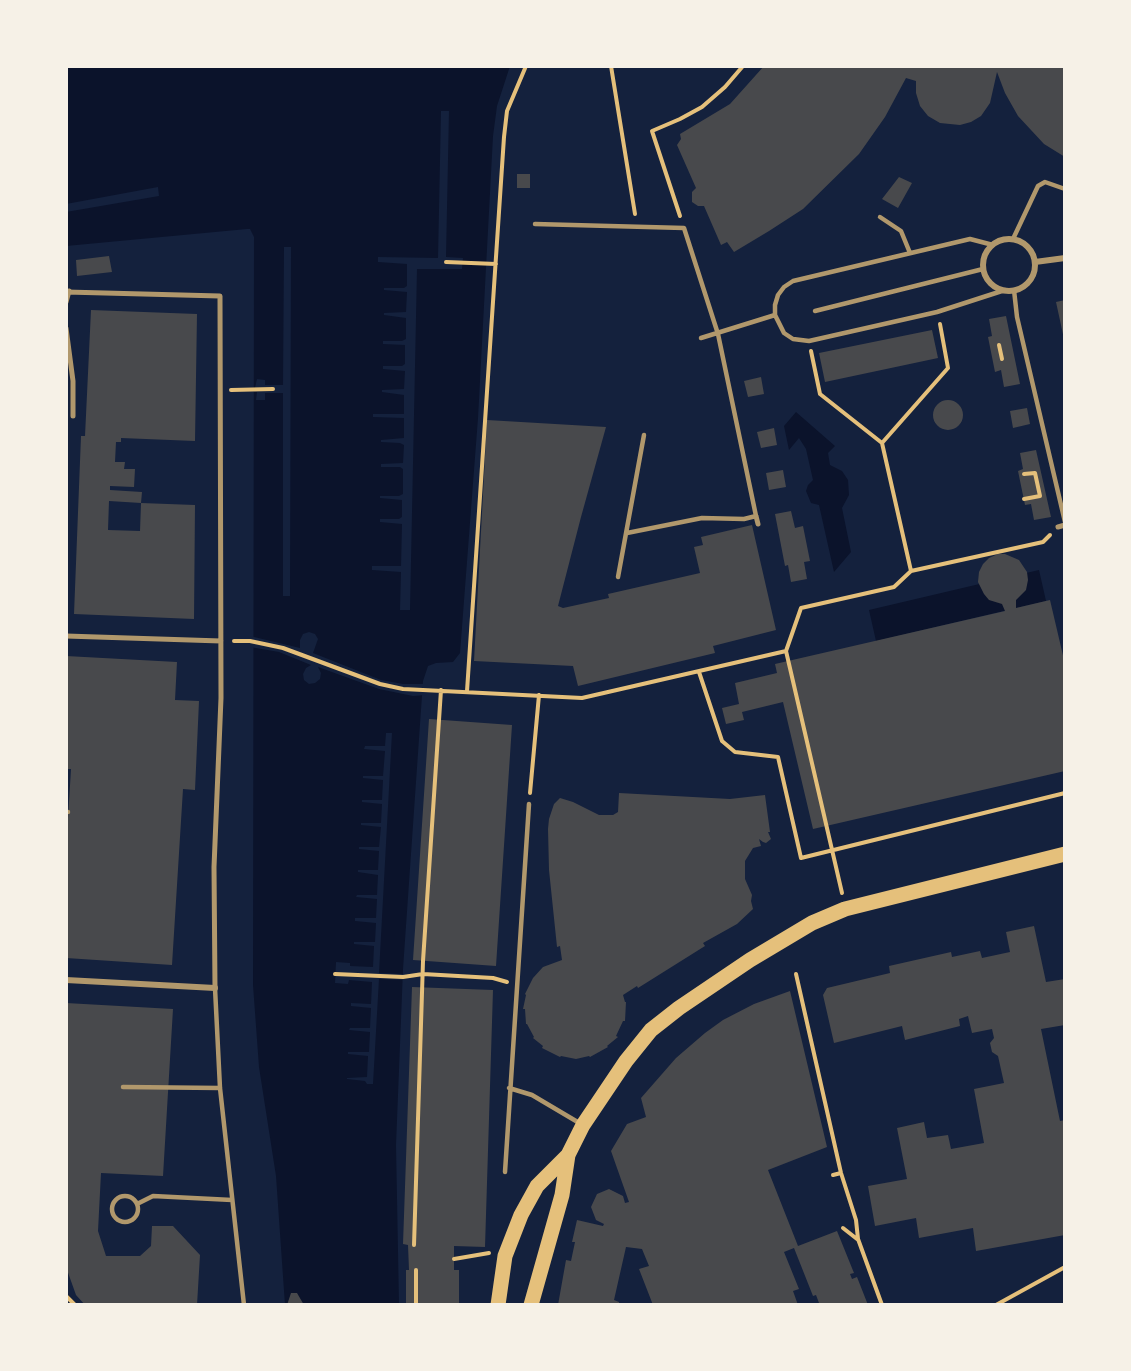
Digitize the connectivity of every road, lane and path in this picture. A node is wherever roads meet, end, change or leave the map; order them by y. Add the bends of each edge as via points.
1 (526, 66) edge
2 (611, 66) edge
3 (743, 66) edge
4 (1065, 189) edge
5 (880, 217) dead end
6 (536, 225) dead end
7 (637, 227) junction
8 (684, 228) junction
9 (1013, 239) junction
10 (993, 244) junction
11 (910, 253) junction
12 (1065, 258) edge
13 (446, 262) dead end
14 (1035, 262) junction
15 (496, 264) junction
16 (983, 269) junction
17 (1005, 290) junction
18 (1014, 290) junction
19 (67, 291) edge
20 (66, 302) edge
21 (815, 311) dead end
22 (937, 312) junction
23 (775, 315) junction
24 (66, 328) edge
25 (718, 334) junction
26 (701, 338) dead end
27 (809, 341) junction
28 (999, 345) dead end
29 (1002, 359) dead end
30 (273, 389) dead end
31 (220, 390) junction
32 (74, 416) dead end
33 (644, 435) dead end
34 (882, 443) junction
35 (1024, 474) dead end
36 (1024, 499) dead end
37 (756, 516) junction
38 (1065, 523) edge
39 (758, 524) dead end
40 (1058, 527) joint
41 (627, 533) junction
42 (911, 571) junction
43 (618, 577) dead end
44 (66, 636) edge
45 (221, 641) junction
46 (250, 641) dead end
47 (786, 651) junction
48 (699, 672) junction
49 (441, 690) junction
50 (467, 691) junction
51 (539, 695) junction
52 (1065, 793) edge
53 (529, 804) joint
54 (833, 850) junction
55 (1065, 854) edge
56 (840, 883) dead end
57 (335, 974) dead end
58 (423, 974) junction
59 (796, 974) dead end
60 (66, 980) edge
61 (516, 985) junction
62 (215, 988) junction
63 (123, 1087) dead end
64 (220, 1088) junction
65 (509, 1088) junction
66 (583, 1125) junction
67 (568, 1155) junction
68 (505, 1172) dead end
69 (841, 1173) junction
70 (833, 1175) dead end
71 (232, 1200) junction
72 (137, 1204) junction
73 (843, 1228) dead end
74 (858, 1239) junction
75 (414, 1245) dead end
76 (496, 1254) dead end
77 (454, 1259) dead end
78 (1065, 1267) edge
79 (416, 1270) dead end
80 (66, 1296) edge
81 (75, 1305) edge
82 (244, 1305) edge
83 (416, 1305) edge
84 (498, 1305) edge
85 (531, 1305) edge
86 (882, 1305) edge
87 (996, 1305) edge

1 - 15 path via 507,111
2 - 7 path
3 - 8 path via 702,107 652,131
4 - 9 lane via 1045,182 1038,186
5 - 11 lane via 901,231
6 - 7 lane
7 - 8 lane
8 - 25 lane
9 - 10 street
9 - 14 street via 1029,247
10 - 11 lane via 970,239
10 - 16 street
11 - 23 lane via 793,281 778,295
12 - 14 street
13 - 15 path
14 - 18 street via 1031,279
15 - 50 path
16 - 17 street via 989,281
16 - 21 lane
17 - 18 street
17 - 22 lane
18 - 38 lane
19 - 20 street
19 - 31 street via 220,296
22 - 27 lane
22 - 34 path via 948,368
23 - 25 lane
23 - 27 lane via 784,333
24 - 32 street
25 - 26 lane
25 - 37 lane
27 - 34 path via 820,394
28 - 29 path
30 - 31 path
31 - 45 street
33 - 41 lane
34 - 42 path
35 - 36 path via 1035,472 1040,496
37 - 39 street
37 - 41 lane via 702,518
38 - 40 street
40 - 42 path via 1043,542
41 - 43 lane
42 - 47 path via 894,587 801,608
44 - 45 street
45 - 62 street via 214,867
46 - 49 path via 283,648 380,684
47 - 48 path
47 - 54 path
48 - 51 path via 582,698
48 - 54 path via 722,741 735,752 778,757 801,858
49 - 50 path
49 - 58 path
50 - 51 path
51 - 53 path
52 - 54 path
53 - 61 lane
54 - 56 path
55 - 66 main road via 845,909 812,923 750,960 651,1030
57 - 58 path
58 - 61 path via 493,978
58 - 75 path
59 - 69 path
60 - 62 street
61 - 65 lane
62 - 64 lane
63 - 64 lane
64 - 71 lane
65 - 66 lane via 532,1095
65 - 68 lane
66 - 67 main road
67 - 84 main road via 537,1186 521,1215 506,1256
67 - 85 main road via 562,1195
69 - 70 path
69 - 74 path
71 - 72 lane via 153,1196
71 - 82 lane
72 - 72 lane via 137,1213 129,1222 120,1221 112,1213 114,1201 121,1196
73 - 74 path
74 - 86 path
76 - 77 path
78 - 87 path
79 - 83 path
80 - 81 path

